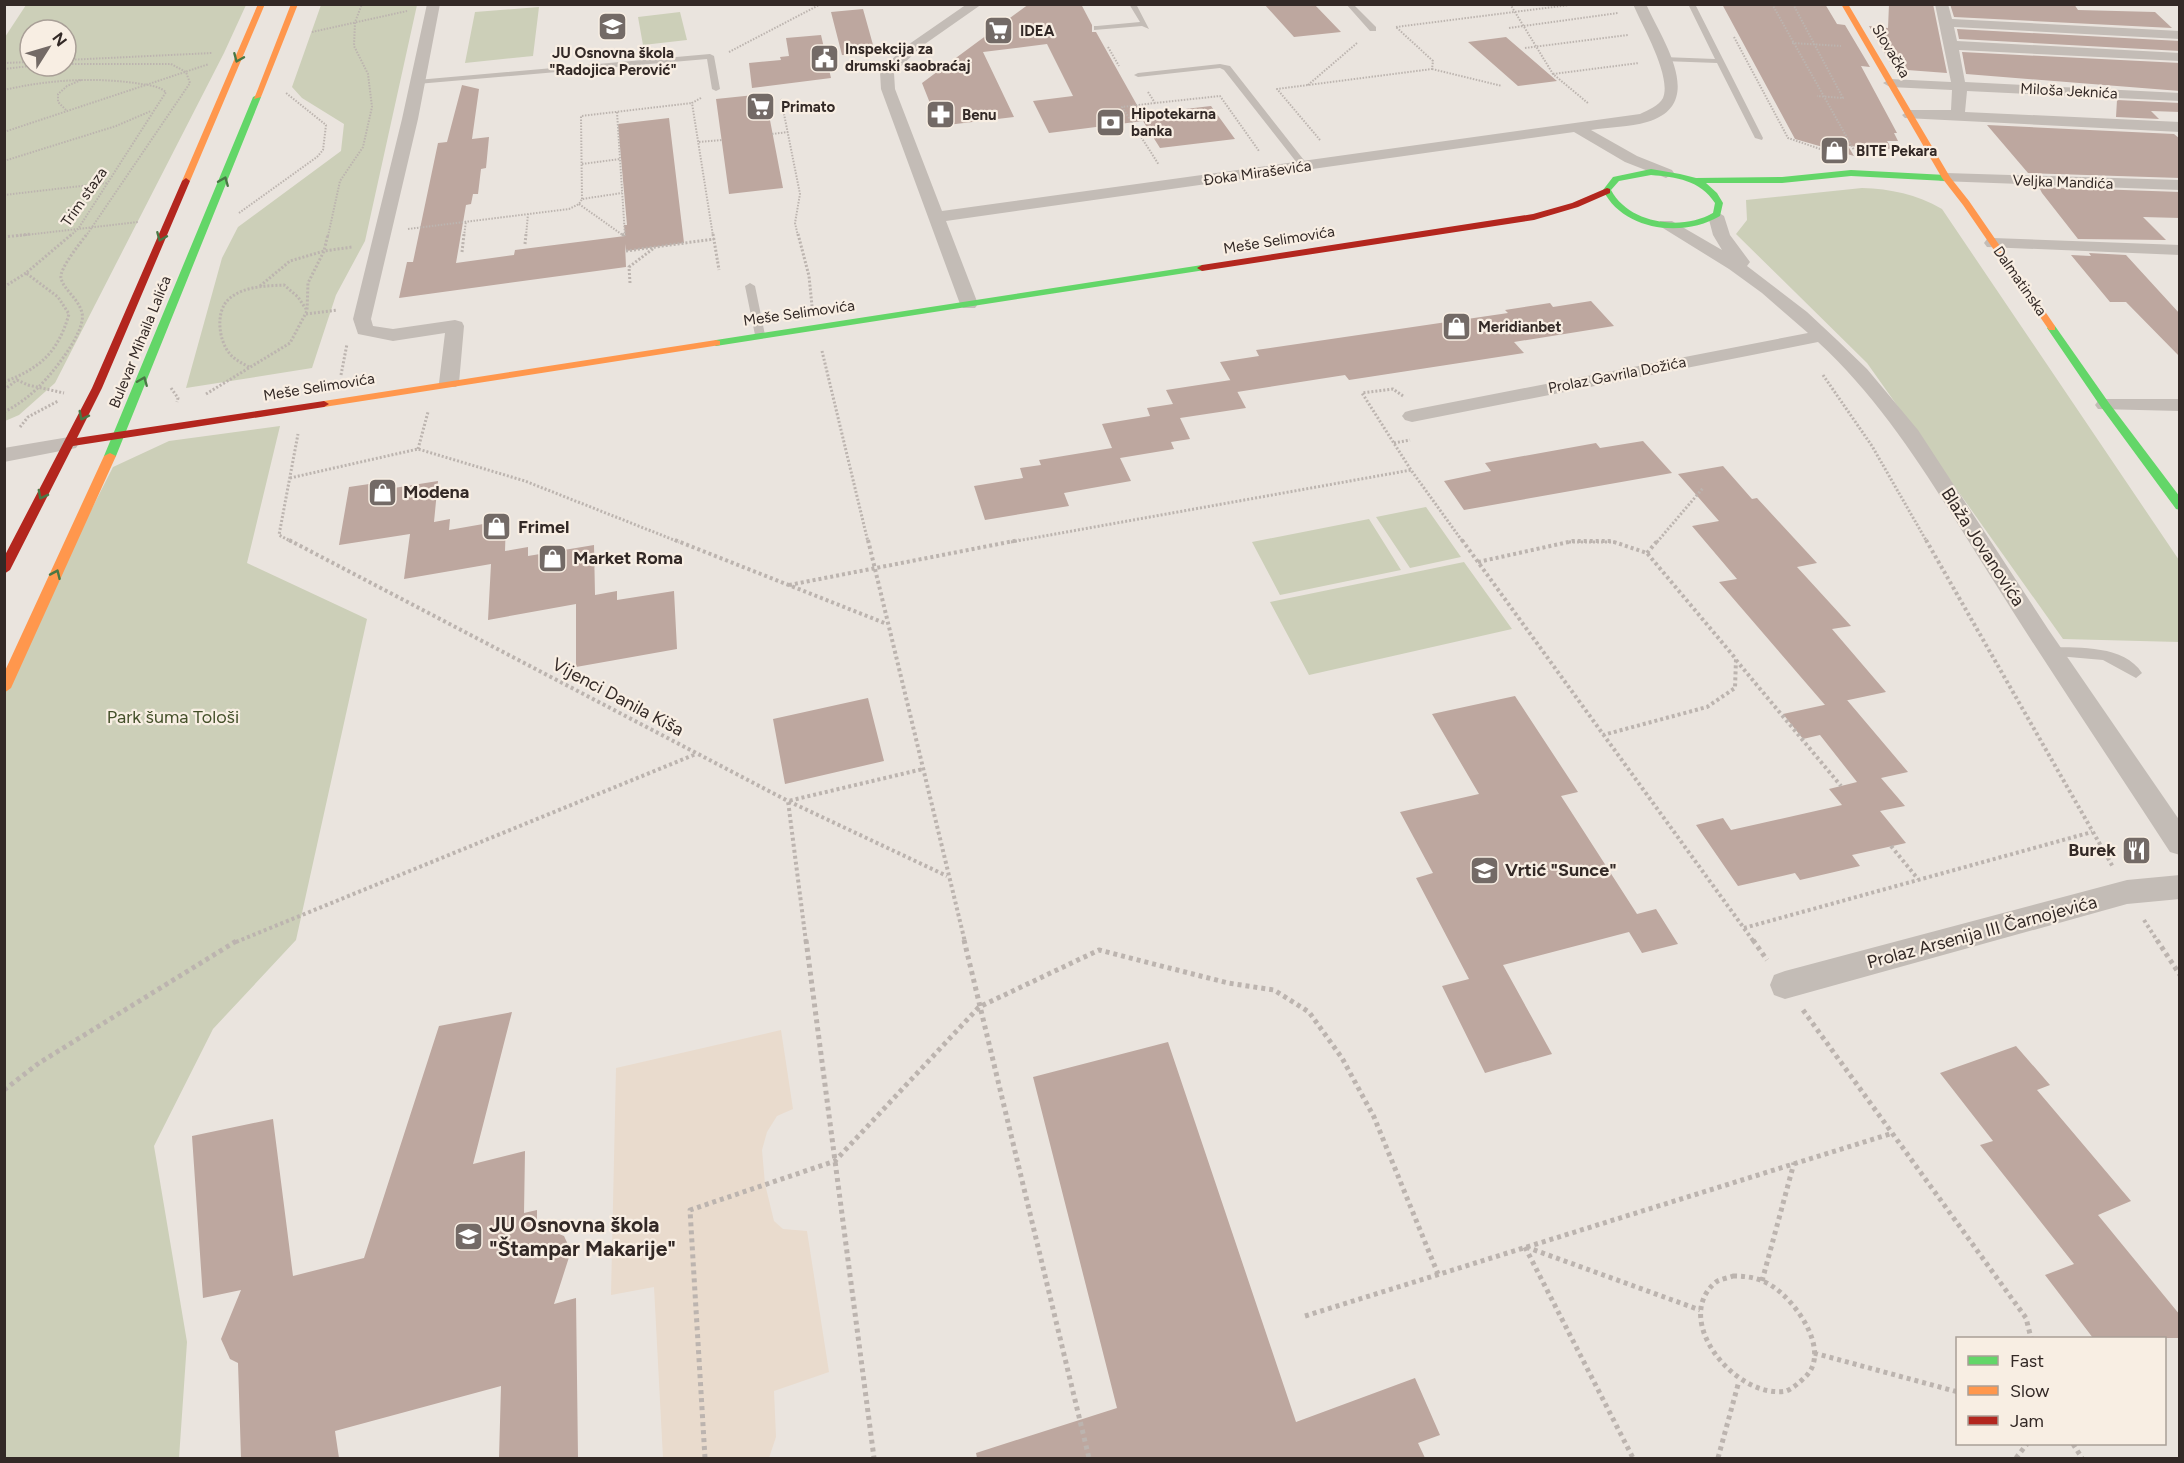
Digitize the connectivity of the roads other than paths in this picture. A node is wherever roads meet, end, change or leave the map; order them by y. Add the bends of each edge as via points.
1 (262, 4) edge
2 (295, 4) edge
3 (976, 4) edge
4 (1132, 4) edge
5 (1349, 4) edge
6 (1638, 4) edge
7 (1691, 4) edge
8 (1844, 4) edge
9 (1941, 4) edge
10 (434, 5) edge
11 (1946, 23) junction
12 (1097, 28) dead end
13 (1373, 29) road end
14 (2180, 35) edge
15 (1950, 45) junction
16 (2180, 57) edge
17 (1663, 59) junction
18 (1719, 61) junction
19 (1138, 75) road end
20 (417, 82) junction
21 (1890, 83) junction
22 (1959, 85) junction
23 (716, 89) road end
24 (2180, 96) edge
25 (1910, 115) junction
26 (1949, 116) junction
27 (2180, 128) edge
28 (1582, 132) junction
29 (1760, 138) dead end
30 (1304, 166) junction
31 (1666, 173) junction
32 (1946, 178) junction
33 (1782, 180) junction
34 (1694, 181) junction
35 (1612, 185) junction
36 (2180, 185) edge
37 (1726, 202) junction
38 (1584, 216) dead end
39 (1605, 216) dead end
40 (1534, 217) junction
41 (937, 218) junction
42 (1637, 218) junction
43 (1666, 225) junction
44 (1994, 243) junction
45 (2180, 250) edge
46 (1755, 278) junction
47 (750, 286) dead end
48 (969, 304) junction
49 (760, 336) junction
50 (1822, 336) junction
51 (442, 385) junction
52 (2105, 405) junction
53 (2180, 405) edge
54 (1412, 416) dead end
55 (120, 435) junction
56 (69, 443) junction
57 (4, 455) edge
58 (2179, 506) edge
59 (4, 570) edge
60 (2052, 652) junction
61 (2136, 673) dead end
62 (4, 688) edge
63 (2180, 844) edge
64 (2180, 887) edge
65 (1785, 985) road end

1 -> 56 street, Bulevar Mihaila Lalića via 97,388
55 -> 2 street, Bulevar Mihaila Lalića
3 - 41 street via 918,42 887,72 888,89
4 - 12 lane via 1145,25
5 - 13 lane
6 - 17 street, Đoka Miraševića
7 - 18 lane
8 - 21 street, Slovačka
9 - 11 street
10 - 20 street
11 - 14 street
11 - 15 street
15 - 16 street
15 - 22 street
17 - 18 lane
17 - 28 street, Đoka Miraševića via 1671,76 1672,97 1668,104 1644,118
18 - 29 lane
19 - 30 lane via 1227,68
20 - 23 lane via 710,56
20 - 51 street via 362,319 365,330 393,335 455,326
21 - 22 street
21 - 25 street, Slovačka
22 - 24 street, Miloša Jeknića
22 - 26 street via 1961,106
25 - 26 street
25 - 32 street, Dalmatinska
26 - 27 street
28 - 30 street, Đoka Miraševića
28 - 31 street via 1630,159
28 - 35 street via 1610,165
30 - 41 street, Đoka Miraševića
31 - 34 street, Meše Selimovića
31 - 35 street, Meše Selimovića via 1637,172
32 - 33 street via 1845,173
32 - 36 street, Veljka Mandića
32 - 44 street, Dalmatinska
33 - 34 street
33 - 37 street
34 - 37 street
35 - 40 street, Meše Selimovića via 1575,205
35 - 42 street via 1616,206
37 - 43 street via 1694,225
37 - 46 street, Blaža Jovanovića via 1717,228
38 - 40 street, Meše Selimovića
39 - 42 street
40 - 48 street, Meše Selimovića
41 - 48 street
42 - 43 street
43 - 46 street, Blaža Jovanovića
44 - 45 street
44 - 52 street, Dalmatinska
46 - 50 street, Blaža Jovanovića
47 - 49 lane
48 - 49 street, Meše Selimovića
49 - 51 street, Meše Selimovića
50 - 54 street, Prolaz Gavrila Dožića
50 - 60 street, Blaža Jovanovića via 1869,382 1911,435
51 - 55 street, Meše Selimovića
52 - 53 street
52 - 58 street, Dalmatinska
55 - 56 street, Meše Selimovića
62 -> 55 street, Bulevar Mihaila Lalića
56 - 57 street
56 -> 59 street, Bulevar Mihaila Lalića
60 - 61 lane via 2101,654
60 - 63 street, Blaža Jovanovića
64 - 65 street, Prolaz Arsenija III Čarnojevića via 2127,892

